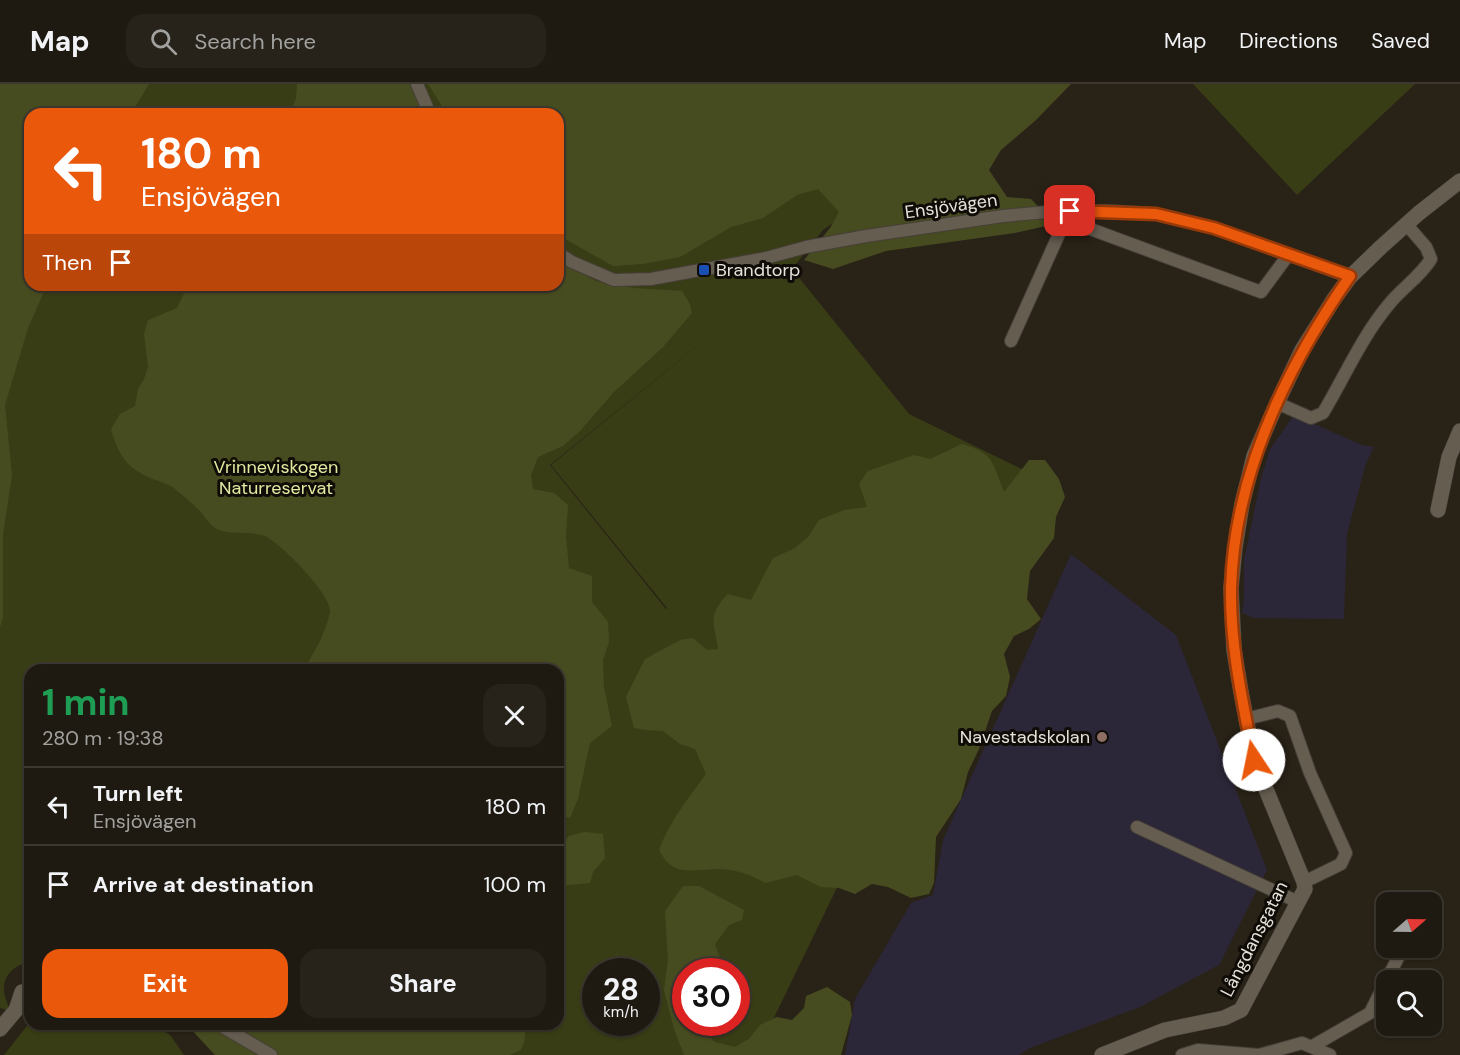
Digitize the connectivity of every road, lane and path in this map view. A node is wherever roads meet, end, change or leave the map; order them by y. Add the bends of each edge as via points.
1 (417, 84) edge
2 (427, 108) edge
3 (1460, 181) edge
4 (1068, 215) junction
5 (1406, 224) junction
6 (1289, 254) junction
7 (564, 257) edge
8 (1350, 276) junction
9 (1011, 341) dead end
10 (1277, 403) junction
11 (1460, 431) edge
12 (1438, 510) dead end
13 (1246, 719) junction
14 (1137, 827) dead end
15 (1304, 882) junction
16 (1298, 902) junction
17 (24, 994) edge
18 (1376, 1001) edge
19 (0, 1029) edge
20 (228, 1030) edge
21 (1311, 1047) junction
22 (271, 1055) edge
23 (1102, 1055) edge
24 (1182, 1055) edge
25 (1330, 1055) edge

1 - 2 lane
3 - 5 street
4 - 6 lane, Ensjövägen via 1156,214 1214,228
4 - 6 lane via 1261,292
4 - 7 lane, Ensjövägen via 1003,216 866,236 651,279 614,280
4 - 9 lane
5 - 8 street
5 - 10 lane via 1431,259 1422,273 1391,301 1360,344 1323,413 1311,418
6 - 8 lane, Ensjövägen
8 - 10 street via 1302,350
10 - 13 street via 1254,456 1235,547 1231,588 1233,635
11 - 12 street via 1449,457
13 - 15 street via 1254,760
13 - 15 lane via 1278,711 1290,716 1310,773 1346,853 1341,864
14 - 16 lane
15 - 16 street, Långdansgatan
16 - 23 street, Långdansgatan via 1241,1010 1224,1018 1165,1030
17 - 19 street
18 - 21 lane via 1370,1013
20 - 22 lane
21 - 24 lane via 1302,1043 1259,1055 1198,1050
21 - 25 lane

